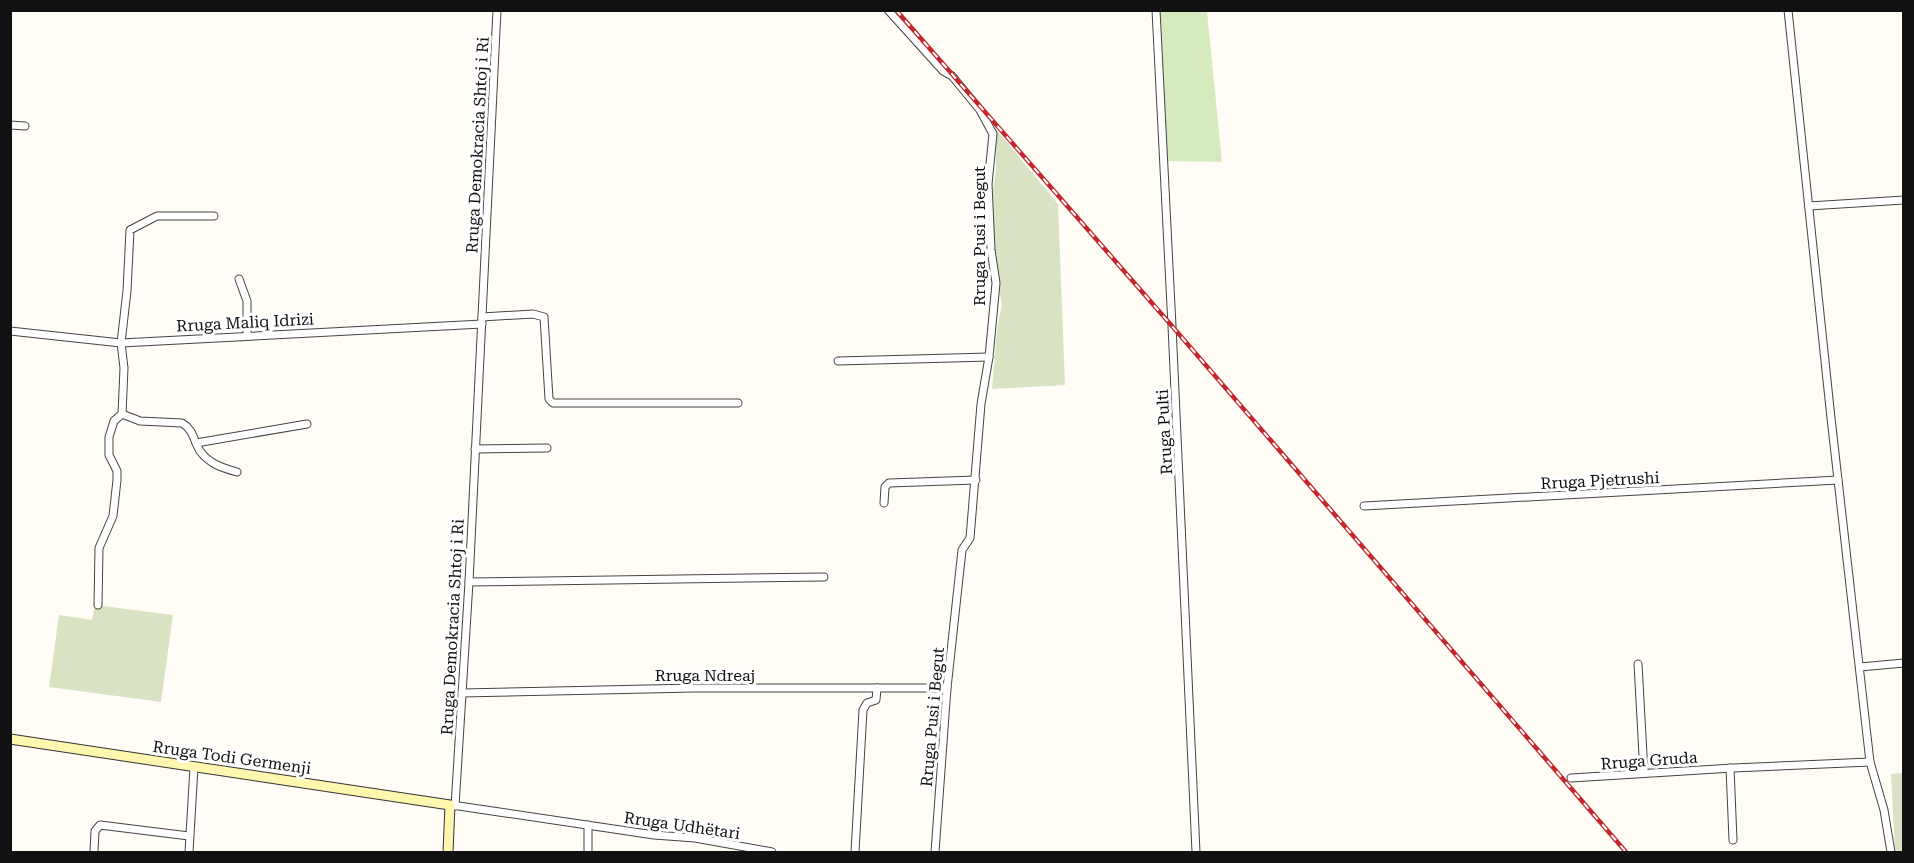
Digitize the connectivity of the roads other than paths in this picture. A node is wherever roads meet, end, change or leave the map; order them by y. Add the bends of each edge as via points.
1 (497, 10) edge
2 (888, 10) edge
3 (1156, 10) edge
4 (1788, 10) edge
5 (10, 125) edge
6 (25, 126) dead end
7 (1904, 200) edge
8 (1809, 206) junction
9 (214, 216) dead end
10 (239, 279) dead end
11 (482, 321) junction
12 (10, 331) edge
13 (247, 335) junction
14 (121, 343) junction
15 (988, 357) junction
16 (838, 362) dead end
17 (738, 403) dead end
18 (122, 414) junction
19 (307, 424) dead end
20 (196, 443) junction
21 (547, 448) dead end
22 (475, 449) junction
23 (237, 472) dead end
24 (976, 480) junction
25 (1838, 480) junction
26 (884, 503) dead end
27 (1364, 506) dead end
28 (824, 577) dead end
29 (469, 582) junction
30 (98, 605) dead end
31 (1904, 663) edge
32 (1638, 664) dead end
33 (1860, 667) junction
34 (877, 688) junction
35 (948, 688) junction
36 (462, 693) junction
37 (10, 739) edge
38 (1870, 762) junction
39 (195, 767) junction
40 (1730, 768) junction
41 (1644, 773) junction
42 (1571, 778) dead end
43 (452, 805) junction
44 (588, 825) junction
45 (189, 836) junction
46 (1733, 840) dead end
47 (94, 852) edge
48 (189, 852) edge
49 (448, 852) edge
50 (588, 852) edge
51 (772, 852) edge
52 (855, 852) edge
53 (935, 852) edge
54 (1196, 852) edge
55 (1891, 852) edge

1 - 11 street, Rruga Demokracia Shtoj i Ri
2 - 15 street, Rruga Pusi i Begut via 981,110 993,134 988,184 996,283
3 - 54 street, Rruga Pulti
4 - 8 street
5 - 6 street
7 - 8 street
8 - 25 street
9 - 14 street via 158,216 130,230
10 - 13 street via 247,301
11 - 13 street, Rruga Maliq Idrizi
11 - 17 street via 533,314 544,317 549,399 553,402
11 - 22 street, Rruga Demokracia Shtoj i Ri
12 - 14 street, Rruga Maliq Idrizi
13 - 14 street, Rruga Maliq Idrizi
14 - 18 street
15 - 16 street
15 - 24 street, Rruga Pusi i Begut
18 - 20 street via 140,421 182,423 193,433
18 - 30 street via 114,421 109,437 109,455 117,480 113,516 99,548
19 - 20 street
20 - 23 street via 208,461
21 - 22 street
22 - 29 street, Rruga Demokracia Shtoj i Ri
24 - 26 street via 889,483
24 - 35 street, Rruga Pusi i Begut via 970,538 962,550
25 - 27 street, Rruga Pjetrushi
25 - 33 street
28 - 29 street
29 - 36 street, Rruga Demokracia Shtoj i Ri
31 - 33 street
32 - 41 street
33 - 38 street
34 - 35 street, Rruga Ndreaj
34 - 36 street, Rruga Ndreaj
34 - 52 street via 876,700 867,703 863,710
35 - 53 street, Rruga Pusi i Begut
36 - 43 street, Rruga Demokracia Shtoj i Ri
37 - 39 street, Rruga Todi Germenji
38 - 40 street, Rruga Gruda
38 - 55 street
39 - 43 street, Rruga Todi Germenji
39 - 45 street
40 - 41 street, Rruga Gruda
40 - 46 street
41 - 42 street, Rruga Gruda
43 - 44 street, Rruga Udhëtari
43 - 49 street
44 - 50 street
44 - 51 street, Rruga Udhëtari
45 - 47 street via 100,825 95,831
45 - 48 street

